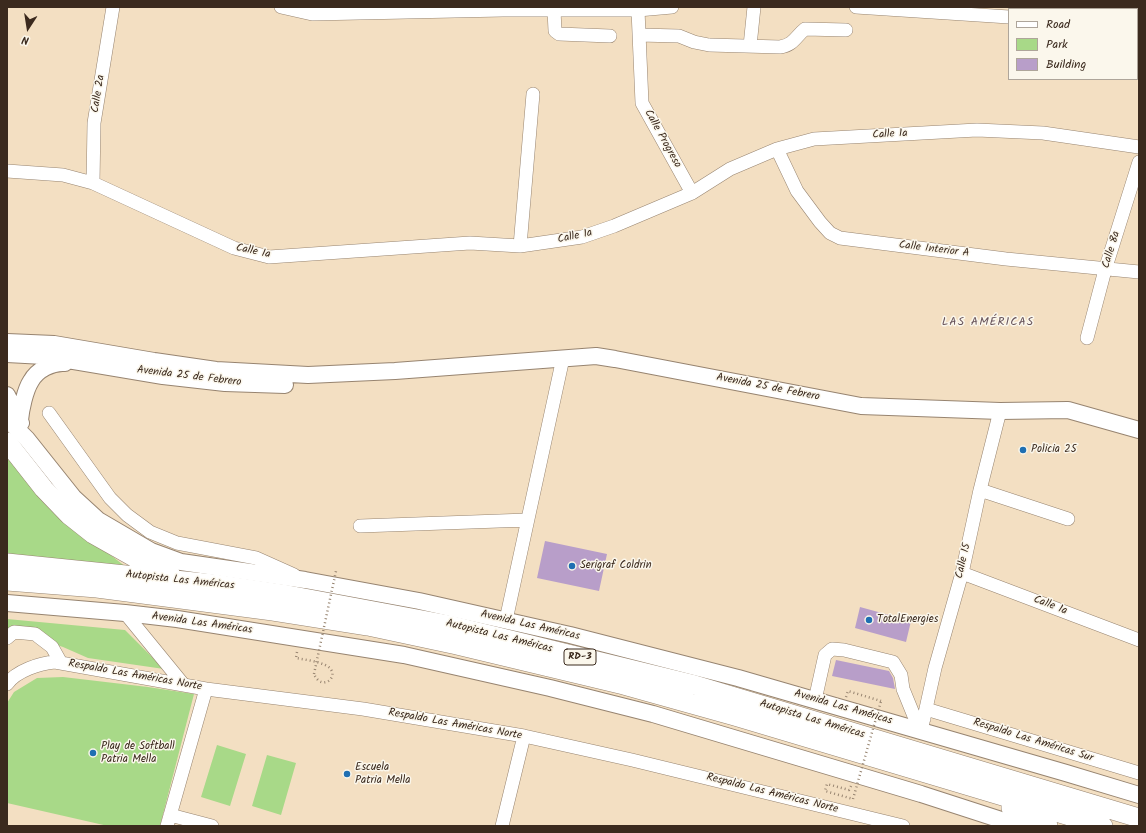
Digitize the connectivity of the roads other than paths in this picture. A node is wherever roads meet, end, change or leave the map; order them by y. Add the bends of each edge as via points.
1 (113, 7) edge
2 (281, 7) edge
3 (672, 7) edge
4 (754, 7) edge
5 (856, 7) edge
6 (503, 8) edge
7 (390, 10) edge
8 (554, 10) junction
9 (638, 10) junction
10 (1008, 17) edge
11 (846, 30) dead end
12 (639, 35) junction
13 (610, 36) dead end
14 (750, 46) junction
15 (533, 94) dead end
16 (1139, 147) edge
17 (777, 149) junction
18 (1139, 162) edge
19 (7, 171) edge
20 (94, 183) junction
21 (692, 193) junction
22 (520, 246) junction
23 (1106, 270) junction
24 (1139, 272) edge
25 (1087, 338) dead end
26 (7, 342) edge
27 (7, 354) edge
28 (562, 358) junction
29 (104, 366) junction
30 (395, 371) junction
31 (7, 395) edge
32 (1000, 411) junction
33 (49, 413) dead end
34 (14, 420) edge
35 (1139, 430) edge
36 (7, 442) edge
37 (980, 490) junction
38 (1068, 519) dead end
39 (527, 520) junction
40 (360, 526) dead end
41 (7, 563) edge
42 (962, 573) junction
43 (305, 580) junction
44 (7, 581) edge
45 (214, 584) junction
46 (7, 603) edge
47 (7, 607) edge
48 (66, 608) junction
49 (125, 613) junction
50 (506, 620) junction
51 (7, 638) edge
52 (1139, 640) edge
53 (61, 663) junction
54 (8, 680) edge
55 (183, 684) junction
56 (206, 689) junction
57 (815, 700) junction
58 (924, 720) junction
59 (524, 736) junction
60 (1139, 773) edge
61 (965, 784) junction
62 (1139, 795) edge
63 (1139, 818) edge
64 (168, 821) edge
65 (212, 826) edge
66 (502, 826) edge
67 (903, 826) edge
68 (1020, 826) edge
69 (1048, 826) edge
70 (1104, 826) edge

1 - 20 street, Calle 2a via 94,123
2 - 7 street via 312,14
3 - 9 street
4 - 14 street
5 - 10 street
6 - 7 street
6 - 8 street
8 - 9 street
8 - 13 street via 556,31 559,34
9 - 12 street, Calle Progreso
11 - 14 street via 805,29 787,46
12 - 14 street via 679,36 709,45
12 - 21 street, Calle Progreso via 642,103
15 - 22 street
16 - 17 street, Calle 1a via 1043,133 976,130 814,139
17 - 21 street, Calle 1a via 730,169
17 - 23 street, Calle Interior A via 797,191 825,228 840,238
18 - 23 street, Calle 8a
19 - 20 street, Calle 1a via 63,175
20 - 22 street, Calle 1a via 234,248 269,257 470,243
21 - 22 street, Calle 1a via 582,237
23 - 24 street, Calle Interior A
23 - 25 street, Calle 8a
26 - 30 main road, Avenida 25 de Febrero via 54,344 216,370 308,375
27 - 29 main road, Avenida 25 de Febrero via 44,356
28 - 30 main road, Avenida 25 de Febrero
28 - 32 main road, Avenida 25 de Febrero via 596,356 615,359 861,406
28 - 39 street
29 - 30 main road, Avenida 25 de Febrero via 225,383 283,385
29 - 34 main road via 61,363 48,366 30,381
31 - 34 main road, Avenida Las Américas
32 - 35 main road, Avenida 25 de Febrero via 1068,410
32 - 37 street, Calle 15
33 - 43 street via 110,498 150,532 177,543 256,558
34 - 43 main road, Avenida Las Américas via 74,498 98,520 151,551 181,562
36 - 45 highway via 44,489 69,515 93,534 148,565 174,575
37 - 38 street
37 - 42 street, Calle 15
39 - 40 street
39 - 50 street
41 - 45 highway, Autopista Las Américas / RD-3
42 - 52 street, Calle 1a
42 - 58 street, Calle 15 via 935,668
43 - 50 main road, Avenida Las Américas
44 - 61 highway, Autopista Las Américas / RD-3 via 97,588 368,626 624,685
45 - 63 highway, Autopista Las Américas / RD-3 via 288,594 449,625 695,685
46 - 48 main road, Avenida Las Américas
47 - 48 main road
48 - 49 main road, Avenida Las Américas
49 - 55 street
49 - 68 main road, Avenida Las Américas via 404,655 550,688 660,716
50 - 57 main road, Avenida Las Américas
51 - 53 street via 14,632 35,634 52,647
53 - 54 street, Respaldo Las Américas Norte via 42,665
53 - 55 street, Respaldo Las Américas Norte
55 - 56 street, Respaldo Las Américas Norte
56 - 59 street, Respaldo Las Américas Norte via 363,709
56 - 64 street
57 - 58 main road, Avenida Las Américas
57 - 58 street via 825,656 832,649 844,650 894,662 901,675 903,689 914,716
58 - 60 street, Respaldo Las Américas Sur
58 - 62 main road, Avenida Las Américas
59 - 66 street
59 - 67 street, Respaldo Las Américas Norte
61 - 69 highway
61 - 70 highway, Autopista Las Américas / RD-3
64 - 65 street

